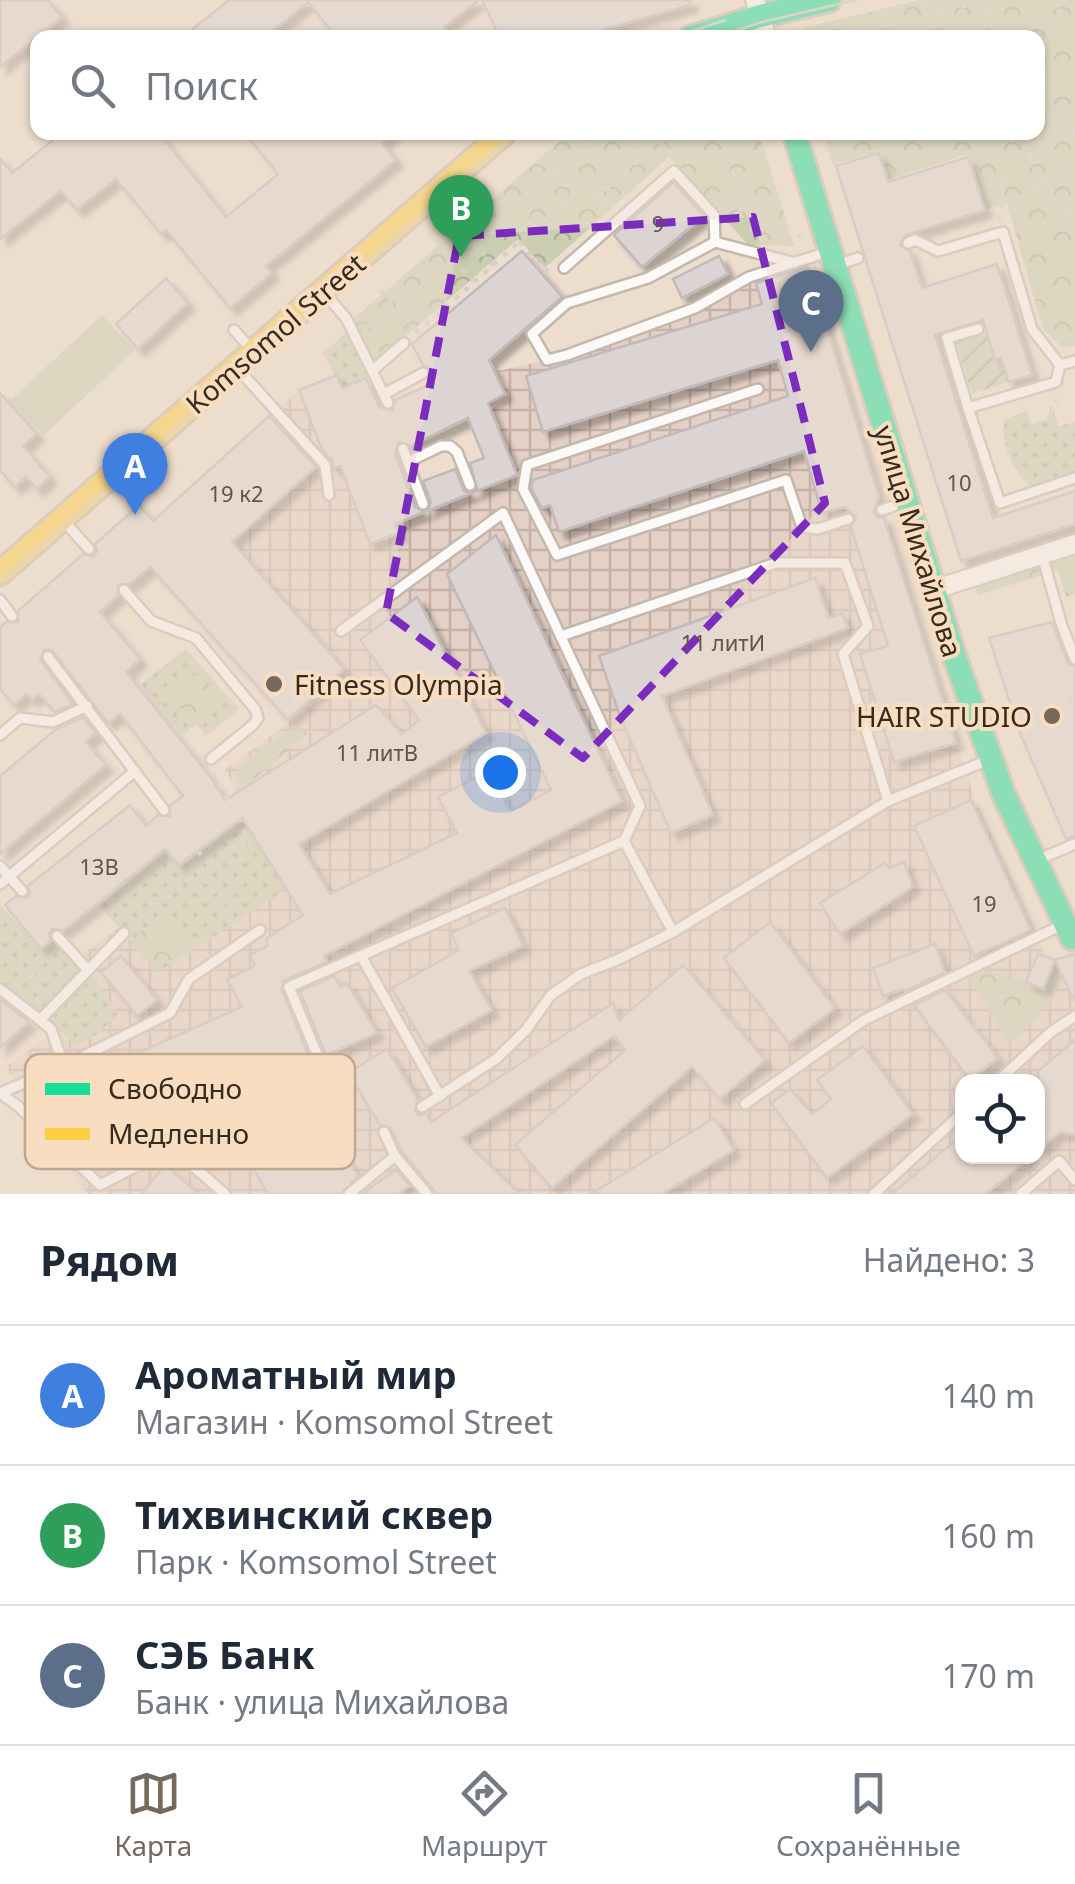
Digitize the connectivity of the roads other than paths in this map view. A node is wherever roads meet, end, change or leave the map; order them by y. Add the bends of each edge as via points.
1 (828, 0) edge
2 (761, 18) edge
3 (718, 30) edge
4 (496, 140) edge
5 (796, 140) edge
6 (715, 242) junction
7 (908, 242) dead end
8 (858, 258) dead end
9 (831, 259) junction
10 (795, 262) junction
11 (564, 268) road end
12 (323, 292) junction
13 (978, 328) dead end
14 (234, 330) dead end
15 (404, 343) road end
16 (245, 360) junction
17 (1075, 361) edge
18 (1060, 364) junction
19 (373, 370) junction
20 (423, 373) dead end
21 (758, 389) dead end
22 (968, 408) junction
23 (403, 449) dead end
24 (408, 462) junction
25 (1075, 478) edge
26 (470, 485) dead end
27 (330, 494) dead end
28 (906, 501) junction
29 (423, 504) dead end
30 (882, 510) dead end
31 (62, 519) junction
32 (848, 519) dead end
33 (1075, 544) edge
34 (89, 549) dead end
35 (1042, 554) junction
36 (0, 573) edge
37 (124, 590) dead end
38 (933, 590) junction
39 (0, 600) edge
40 (12, 616) dead end
41 (341, 631) dead end
42 (560, 636) junction
43 (48, 657) dead end
44 (1075, 658) edge
45 (87, 706) junction
46 (0, 735) edge
47 (211, 759) dead end
48 (990, 759) junction
49 (135, 771) junction
50 (888, 801) junction
51 (164, 810) dead end
52 (624, 841) junction
53 (1075, 844) edge
54 (1034, 861) junction
55 (0, 866) edge
56 (4, 880) edge
57 (22, 891) dead end
58 (260, 930) dead end
59 (673, 932) junction
60 (124, 933) road end
61 (57, 936) dead end
62 (1072, 936) edge
63 (361, 956) junction
64 (86, 969) junction
65 (0, 989) edge
66 (1075, 1016) edge
67 (40, 1020) junction
68 (60, 1054) edge
69 (88, 1054) edge
70 (316, 1054) edge
71 (1006, 1074) edge
72 (25, 1083) edge
73 (0, 1094) edge
74 (440, 1096) junction
75 (745, 1104) dead end
76 (422, 1107) dead end
77 (25, 1113) edge
78 (955, 1119) edge
79 (384, 1132) dead end
80 (395, 1156) junction
81 (83, 1169) edge
82 (131, 1169) edge
83 (196, 1169) edge
84 (1075, 1180) edge
85 (225, 1194) edge
86 (349, 1194) edge
87 (427, 1194) edge
88 (874, 1194) edge
89 (1021, 1194) edge

1 - 2 street
2 - 3 street
4 - 12 street, Komsomol Street
5 - 9 street, улица Михайлова
6 - 10 lane
6 - 10 lane via 648,278 567,304 532,334 547,360 695,308 749,277
6 - 11 lane via 714,215 674,171
7 - 18 lane via 938,251 1003,232 1032,329
8 - 9 lane
9 - 10 lane
9 - 28 street, улица Михайлова
12 - 16 street, Komsomol Street
12 - 19 lane
13 - 22 lane via 947,338
14 - 16 lane
15 - 19 lane
16 - 27 lane via 326,465
16 - 31 street, Komsomol Street
17 - 18 lane
18 - 22 lane via 1056,382
19 - 20 lane via 386,398
21 - 32 lane via 527,464 523,489 557,555 786,480 802,527
22 - 25 lane via 1000,503
23 - 24 lane
24 - 26 lane via 450,446
24 - 29 lane
28 - 30 lane
28 - 38 street, улица Михайлова
31 - 34 lane
31 - 36 street, Komsomol Street
33 - 35 street
35 - 38 street
35 - 44 lane
37 - 47 lane via 150,621 196,638 255,709 253,725
38 - 48 street, улица Михайлова
39 - 40 lane
41 - 42 lane via 504,513
42 - 50 lane via 776,563 845,563 868,626 843,654
42 - 52 lane via 640,806
43 - 45 lane
45 - 46 lane via 53,722 20,718
45 - 49 lane
48 - 50 lane
48 - 54 street, улица Михайлова
49 - 51 lane
49 - 56 lane
50 - 59 lane
52 - 59 lane
52 - 63 lane
53 - 54 lane
54 - 62 street, улица Михайлова
55 - 56 lane
56 - 57 lane
58 - 69 lane via 190,979 170,1014
59 - 74 lane via 580,974 551,995 496,1059
60 - 64 lane
61 - 64 lane
62 - 75 lane via 864,1020
63 - 70 lane via 288,987
63 - 74 lane
64 - 67 lane
65 - 67 lane
66 - 71 lane
67 - 68 lane
72 - 73 lane
73 - 77 lane
74 - 76 lane
78 - 88 lane
79 - 80 lane
80 - 86 lane
80 - 87 lane
81 - 82 lane via 100,1185
83 - 85 lane
84 - 89 lane via 1059,1162

